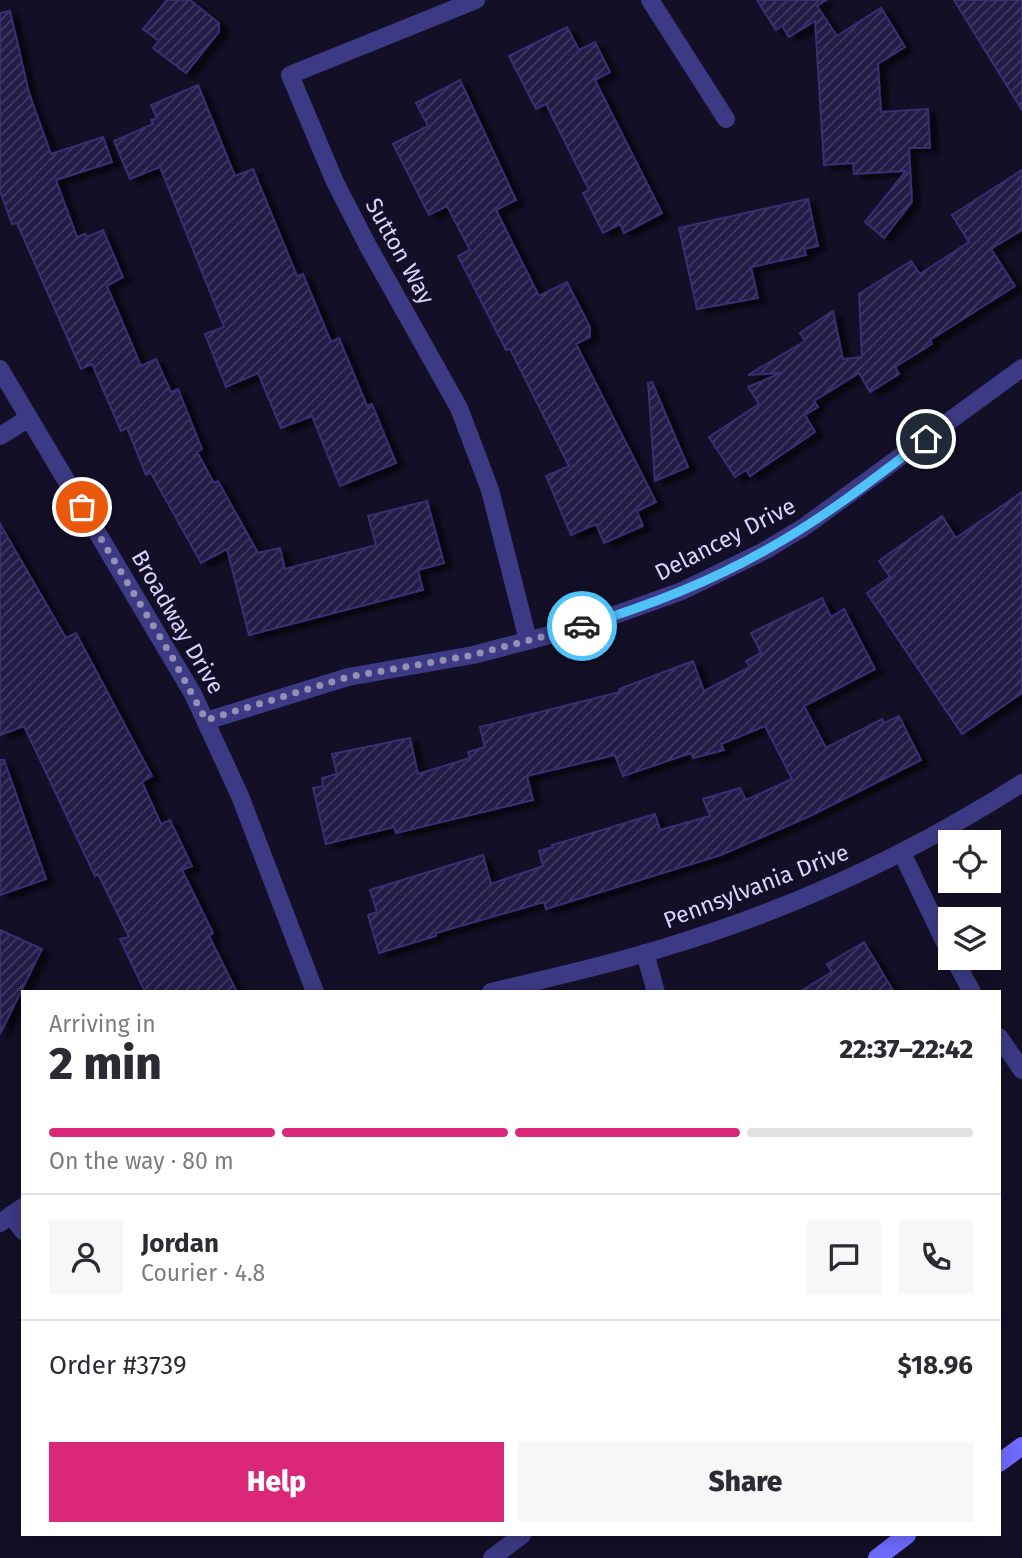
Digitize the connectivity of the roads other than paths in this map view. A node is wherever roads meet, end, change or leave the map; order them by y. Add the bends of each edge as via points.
1 (476, 0) edge
2 (650, 0) edge
3 (726, 119) dead end
4 (1022, 368) edge
5 (0, 369) edge
6 (29, 418) junction
7 (0, 436) edge
8 (528, 640) junction
9 (206, 720) junction
10 (1022, 783) edge
11 (902, 853) junction
12 (938, 928) edge
13 (645, 953) junction
14 (960, 970) edge
15 (314, 990) edge
16 (499, 990) edge
17 (655, 990) edge
18 (971, 990) edge
19 (1001, 1040) edge
20 (1022, 1070) edge
21 (1022, 1446) edge
22 (1001, 1462) edge
23 (521, 1536) edge
24 (906, 1536) edge
25 (492, 1558) edge
26 (877, 1558) edge

1 - 8 street, Sutton Way via 290,75 362,236 469,431 494,503
2 - 3 street
4 - 8 street, Delancey Drive via 849,497 764,551 643,607
5 - 6 street, Broadway Drive
6 - 7 street
6 - 9 street, Broadway Drive
8 - 9 street, Delancey Drive via 473,655 348,677
9 - 15 street, Broadway Drive
10 - 11 street, Pennsylvania Drive
11 - 12 street
11 - 13 street, Pennsylvania Drive via 784,907
13 - 16 street, Pennsylvania Drive
13 - 17 street
14 - 18 street
19 - 20 street
21 - 22 main road
23 - 25 street
24 - 26 main road

